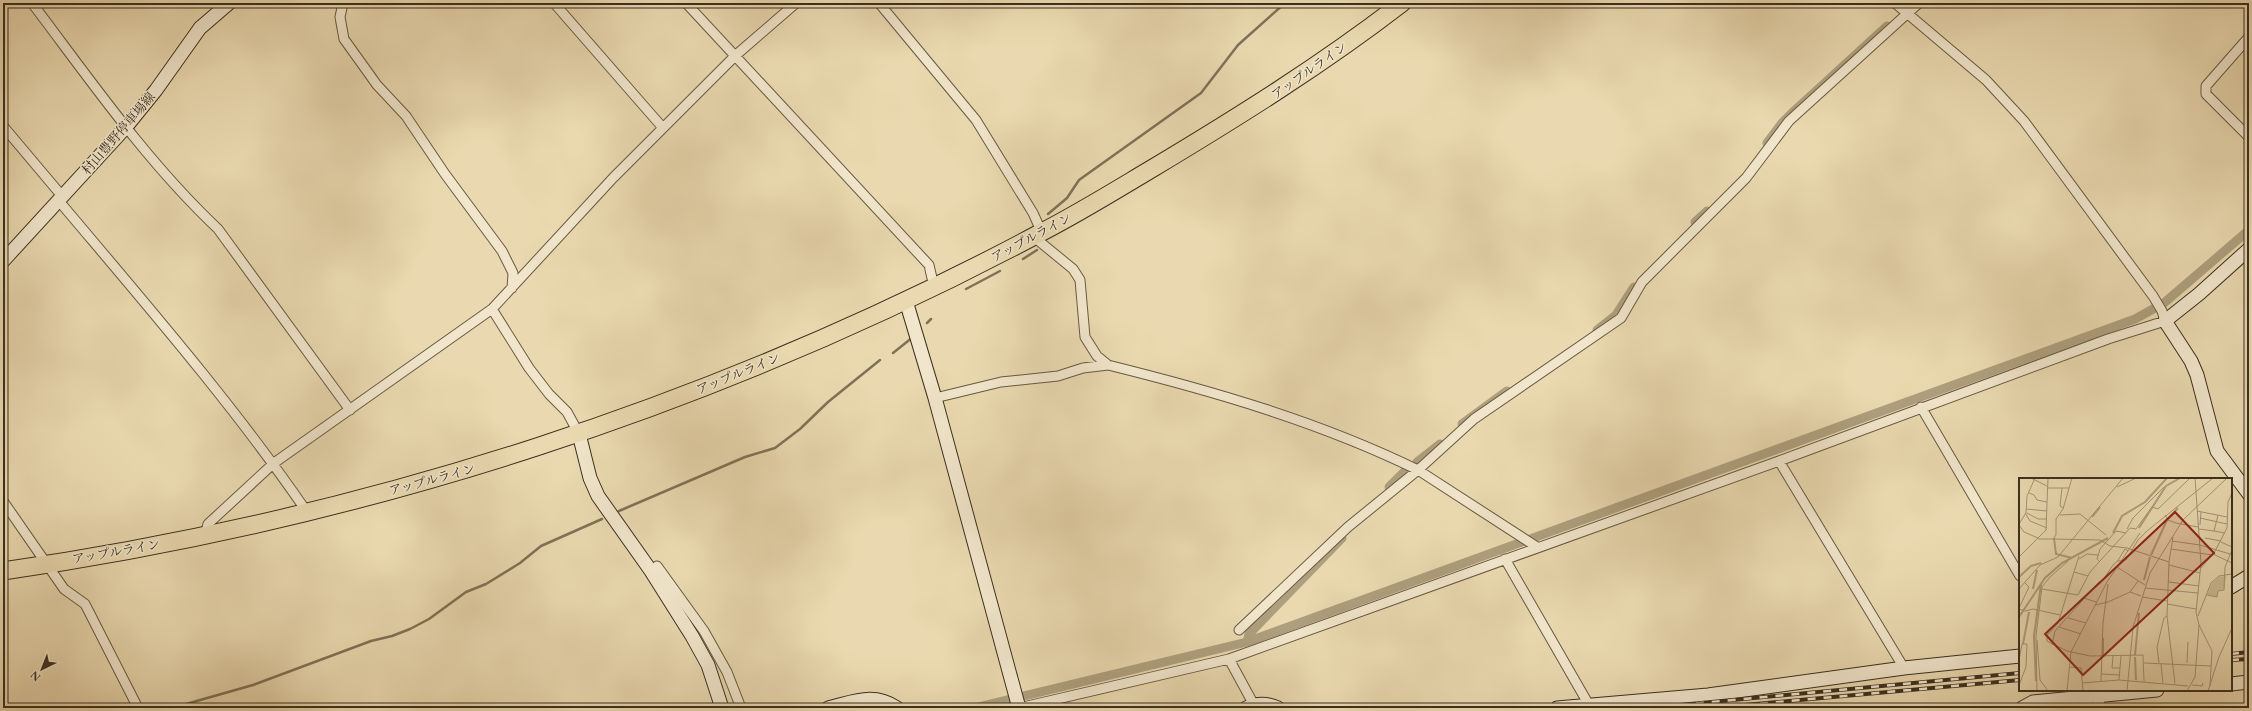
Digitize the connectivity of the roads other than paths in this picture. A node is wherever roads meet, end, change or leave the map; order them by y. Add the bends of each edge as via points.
1 (32, 3) edge
2 (230, 3) edge
3 (343, 3) edge
4 (554, 3) edge
5 (686, 3) edge
6 (796, 3) edge
7 (880, 3) edge
8 (1402, 3) edge
9 (1895, 3) edge
10 (1919, 3) edge
11 (1907, 15) junction
12 (2249, 38) edge
13 (736, 55) junction
14 (3, 126) edge
15 (126, 127) junction
16 (664, 128) junction
17 (2249, 137) edge
18 (61, 198) junction
19 (1038, 235) junction
20 (2249, 249) edge
21 (3, 261) edge
22 (934, 287) junction
23 (512, 288) junction
24 (906, 301) junction
25 (492, 309) junction
26 (2164, 316) junction
27 (1108, 365) junction
28 (935, 398) junction
29 (1921, 407) junction
30 (350, 410) junction
31 (579, 434) junction
32 (1779, 460) junction
33 (274, 463) junction
34 (1418, 470) junction
35 (2249, 494) edge
36 (3, 501) edge
37 (307, 512) junction
38 (205, 535) junction
39 (1535, 546) junction
40 (1505, 559) junction
41 (46, 564) junction
42 (3, 570) edge
43 (651, 571) junction
44 (2019, 574) edge
45 (2249, 576) edge
46 (2232, 586) edge
47 (1239, 630) dead end
48 (2019, 656) edge
49 (1229, 660) junction
50 (1904, 668) junction
51 (2249, 682) edge
52 (2232, 684) edge
53 (2145, 691) edge
54 (2095, 695) junction
55 (1017, 702) edge
56 (1589, 705) junction
57 (1250, 706) edge
58 (138, 708) edge
59 (722, 708) edge
60 (741, 708) edge
61 (828, 708) edge
62 (897, 708) edge
63 (1278, 708) edge
64 (1557, 708) edge
65 (2022, 708) edge
66 (2102, 708) edge

1 - 15 street
2 - 15 street, 村山豊野停車場線 via 200,28
3 - 23 street via 340,17 344,39 377,85 406,116 502,251 513,273
4 - 16 street
5 - 13 street
6 - 13 street
7 - 19 street via 976,120 1033,213
8 - 19 highway, アップルライン via 1256,106
9 - 11 street
10 - 11 street
11 - 26 street via 1986,80 2024,121 2156,301
11 - 34 street via 1789,121 1746,178 1642,282 1621,318 1474,419
12 - 17 street via 2206,86 2206,94
13 - 16 street
13 - 22 street via 929,265
14 - 18 street
15 - 18 street, 村山豊野停車場線
15 - 30 street via 194,206 218,229
16 - 23 street
18 - 21 street, 村山豊野停車場線
18 - 33 street
19 - 22 highway, アップルライン
19 - 27 street via 1073,269 1080,280 1085,337 1097,356
20 - 26 street via 2199,294
22 - 24 highway, アップルライン
23 - 25 street
24 - 28 street
24 - 31 highway, アップルライン via 754,368
25 - 30 street
25 - 31 street via 529,368 566,412
26 - 29 street
26 - 35 street via 2197,375 2218,451
27 - 28 street via 1083,368 1058,376 1001,382
27 - 34 street via 1189,385 1314,427
28 - 55 street
29 - 32 street
29 - 44 street
30 - 33 street
31 - 37 highway, アップルライン via 483,465
31 - 43 street via 590,478 598,496
32 - 39 street
32 - 50 street
33 - 37 street
33 - 38 street via 208,524
34 - 39 street
34 - 47 street via 1348,527
36 - 41 street
37 - 38 highway, アップルライン
38 - 41 highway, アップルライン
39 - 40 street
40 - 49 street
40 - 56 street
41 - 42 highway, アップルライン
41 - 58 street via 64,589 85,604
43 - 59 street via 708,665
43 - 60 street via 657,566 704,631 726,672
45 - 46 street
48 - 50 street
49 - 55 street
49 - 57 street
50 - 56 street via 1708,695
51 - 52 street
53 - 54 street
54 - 65 street via 2032,702
54 - 66 street
56 - 64 street
57 - 63 street via 1270,704
61 - 62 street via 869,698 888,702

